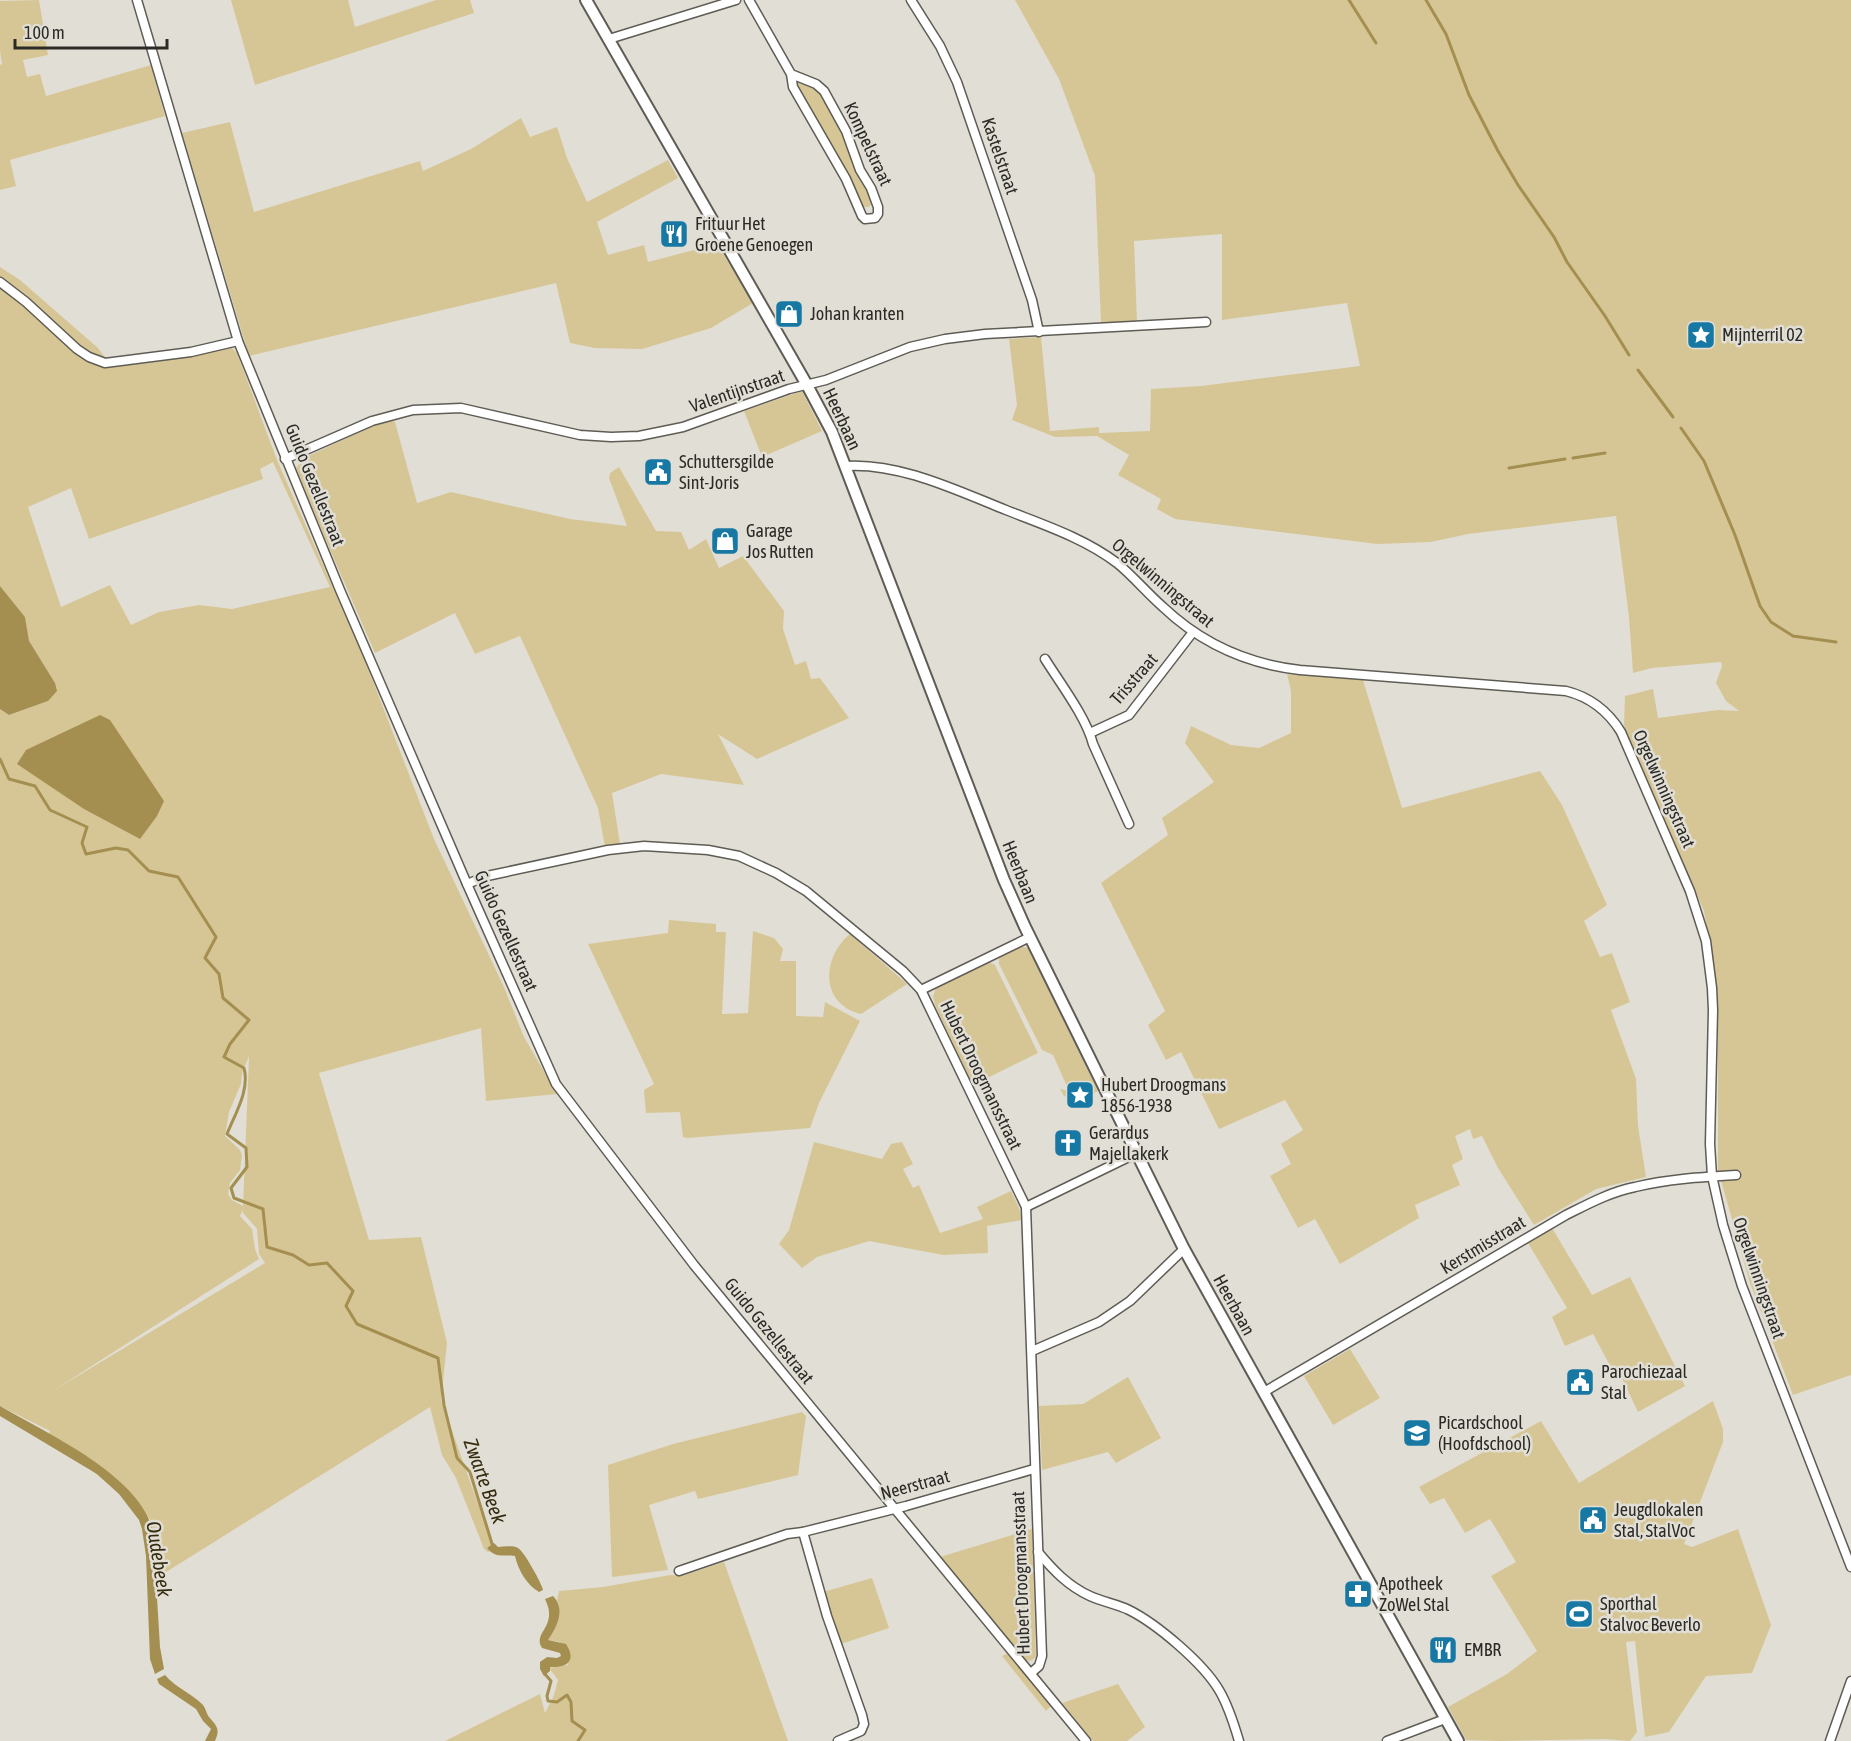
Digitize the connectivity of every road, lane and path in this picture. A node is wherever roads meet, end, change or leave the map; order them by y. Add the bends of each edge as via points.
1 (137, 0) edge
2 (586, 0) edge
3 (736, 0) edge
4 (749, 0) edge
5 (911, 0) edge
6 (609, 39) junction
7 (791, 74) junction
8 (0, 282) edge
9 (1206, 322) dead end
10 (1039, 332) junction
11 (238, 341) junction
12 (807, 385) junction
13 (285, 459) junction
14 (845, 465) junction
15 (1193, 632) junction
16 (1044, 659) dead end
17 (1090, 733) junction
18 (1129, 824) dead end
19 (466, 884) junction
20 (1030, 937) junction
21 (921, 990) junction
22 (1135, 1154) junction
23 (1736, 1175) dead end
24 (1712, 1176) junction
25 (1026, 1207) junction
26 (1184, 1249) junction
27 (1032, 1351) junction
28 (1264, 1392) junction
29 (1034, 1469) junction
30 (893, 1508) junction
31 (803, 1532) junction
32 (1038, 1551) junction
33 (1851, 1568) edge
34 (679, 1571) dead end
35 (1031, 1673) junction
36 (1851, 1681) edge
37 (1445, 1719) junction
38 (838, 1741) edge
39 (1086, 1741) edge
40 (1239, 1741) edge
41 (1387, 1741) edge
42 (1458, 1741) edge
43 (1830, 1741) edge

1 - 11 street, Guido Gezellestraat
2 - 6 street, Heerbaan
3 - 6 street
4 - 7 street, Kompelstraat
5 - 10 street, Kastelstraat via 957,82 1032,300
6 - 12 street, Heerbaan
7 - 7 street, Kompelstraat via 793,87 846,179 862,216 875,218 878,207 871,188 824,91
8 - 11 street via 78,349 105,363 190,352
9 - 10 street, Valentijnstraat
10 - 12 street, Valentijnstraat via 964,336 927,343
11 - 13 street, Guido Gezellestraat
12 - 13 street, Valentijnstraat via 676,429 625,437 580,435 461,408 413,410 372,421
12 - 14 street, Heerbaan
13 - 19 street, Guido Gezellestraat
14 - 15 street, Orgelwinningstraat via 868,465 939,483 1072,537 1117,563
14 - 20 street, Heerbaan via 1004,880
15 - 17 street, Trisstraat via 1129,715
15 - 24 street, Orgelwinningstraat via 1225,651 1270,665 1566,691 1590,700 1610,717 1621,732 1680,866 1706,941 1713,1010 1709,1120
16 - 17 street
17 - 18 street
19 - 21 street, Hubert Droogmansstraat via 608,850 644,846 739,856 806,891
19 - 30 street, Guido Gezellestraat via 556,1084 694,1265
20 - 21 street
20 - 22 street, Heerbaan
21 - 25 street, Hubert Droogmansstraat
22 - 25 street
22 - 26 street, Heerbaan
23 - 24 street, Kerstmisstraat
24 - 28 street, Kerstmisstraat via 1633,1187 1596,1200
24 - 33 street, Orgelwinningstraat via 1742,1286
25 - 27 street, Hubert Droogmansstraat
26 - 27 street via 1130,1301 1100,1322
26 - 28 street, Heerbaan
27 - 29 street, Hubert Droogmansstraat
28 - 37 street, Heerbaan
29 - 30 street, Neerstraat
29 - 32 street, Hubert Droogmansstraat
30 - 31 street, Neerstraat
30 - 35 street, Guido Gezellestraat
31 - 34 street, Neerstraat
31 - 38 street via 864,1724 861,1731
32 - 35 street, Hubert Droogmansstraat via 1042,1656
32 - 40 street via 1069,1584 1089,1596 1128,1609 1188,1655 1219,1690
35 - 39 street, Guido Gezellestraat
36 - 43 street
37 - 41 street
37 - 42 street, Heerbaan

